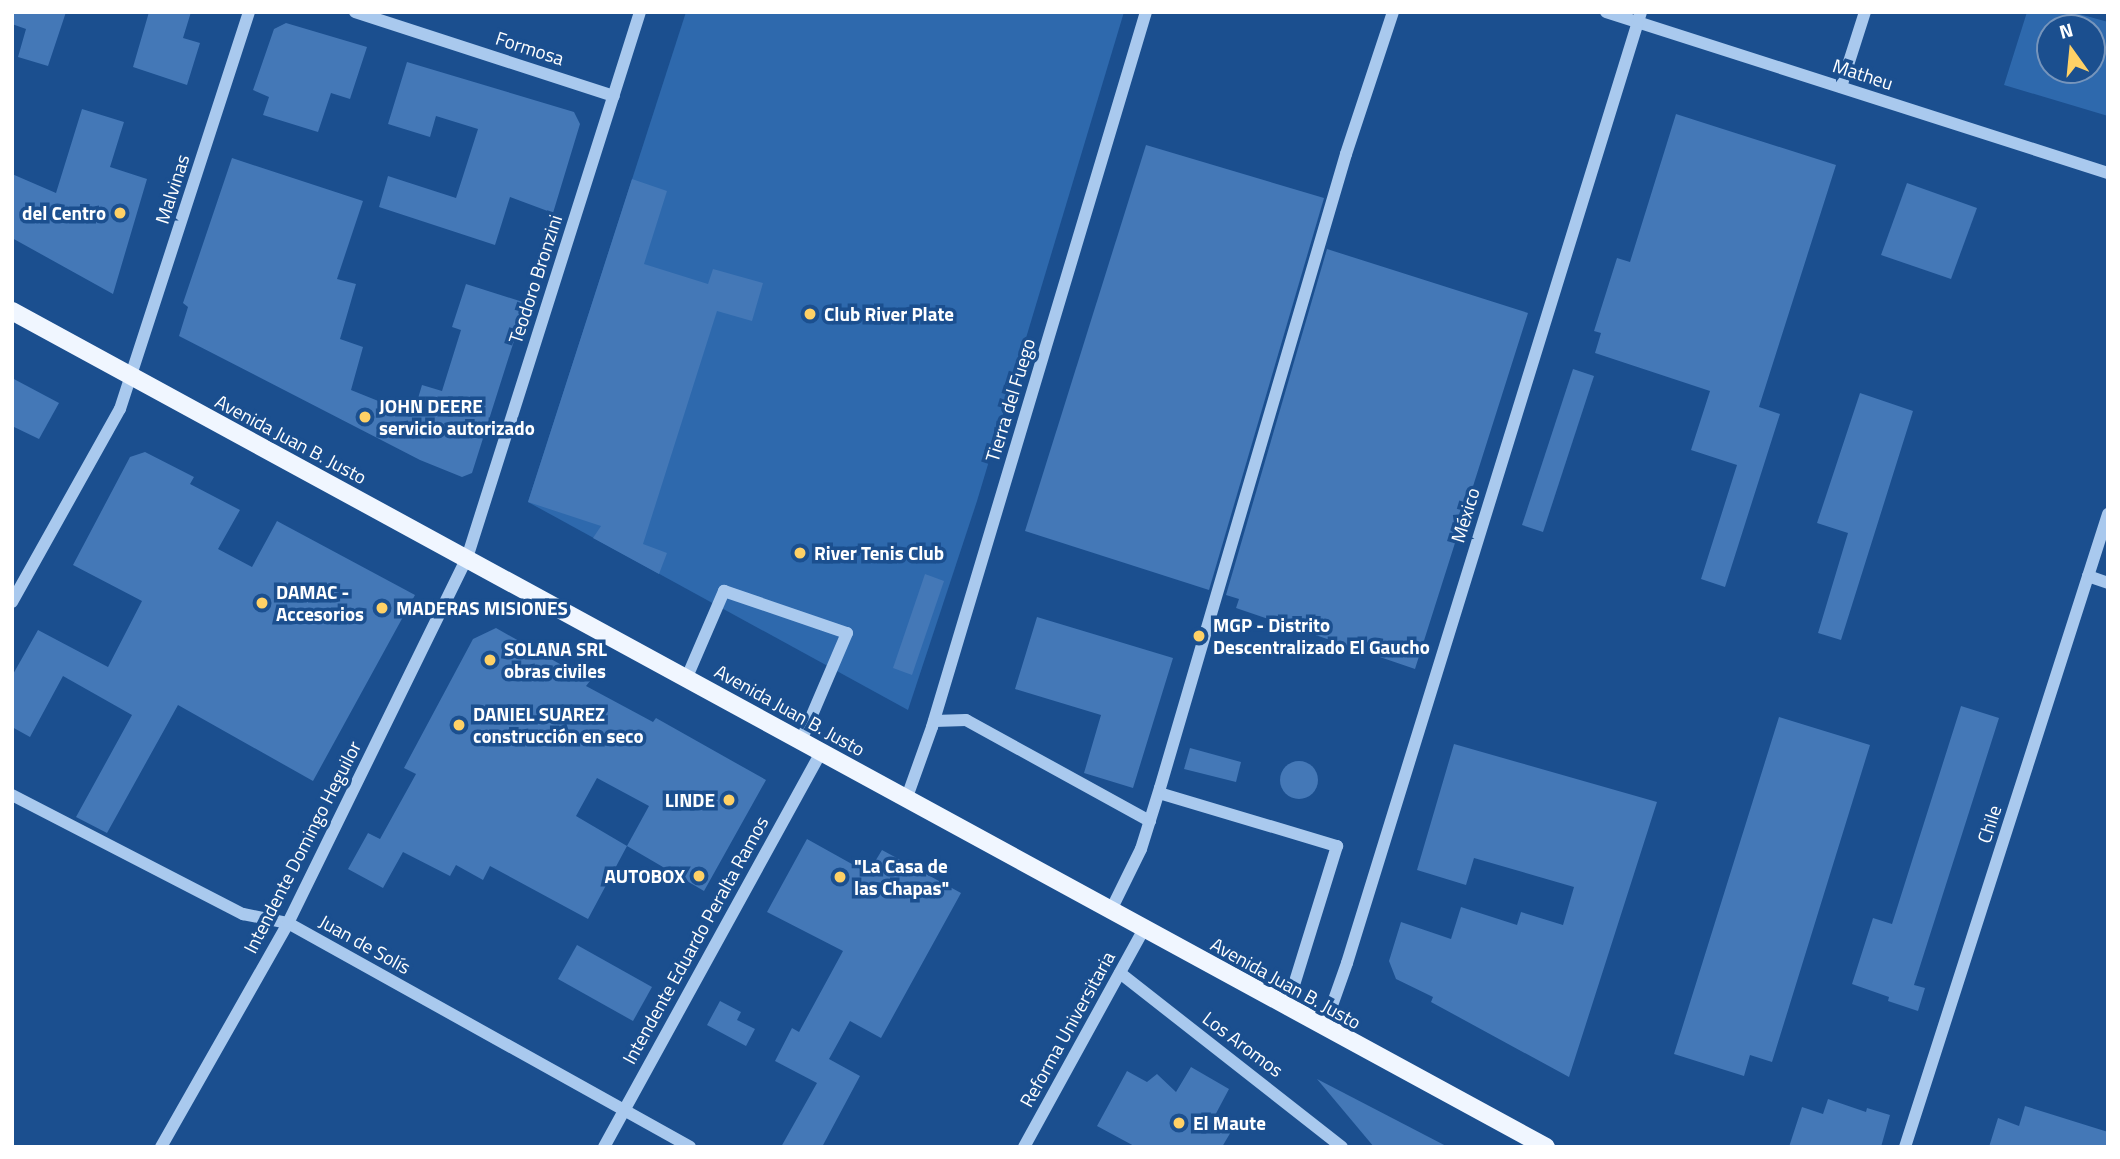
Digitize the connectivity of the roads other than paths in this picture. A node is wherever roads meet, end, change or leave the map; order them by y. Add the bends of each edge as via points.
1 (249, 12) edge
2 (355, 12) edge
3 (640, 12) edge
4 (1146, 12) edge
5 (1393, 12) edge
6 (1606, 12) edge
7 (1865, 12) edge
8 (1639, 17) edge
9 (1841, 88) junction
10 (614, 96) junction
11 (2108, 173) edge
12 (12, 312) edge
13 (131, 377) junction
14 (2108, 514) edge
15 (467, 558) junction
16 (2088, 576) junction
17 (2108, 583) edge
18 (12, 602) edge
19 (687, 677) junction
20 (934, 722) junction
21 (801, 741) junction
22 (821, 752) junction
23 (1159, 793) junction
24 (12, 795) edge
25 (906, 797) junction
26 (1150, 821) junction
27 (1111, 911) junction
28 (288, 923) junction
29 (1144, 929) junction
30 (1120, 973) junction
31 (1287, 1008) junction
32 (1324, 1028) junction
33 (624, 1110) junction
34 (160, 1147) edge
35 (604, 1147) edge
36 (690, 1147) edge
37 (1024, 1147) edge
38 (1342, 1147) edge
39 (1546, 1147) edge
40 (1905, 1147) edge

1 - 13 street, Malvinas
2 - 10 street, Formosa
3 - 10 street, Teodoro Bronzini
4 - 20 street, Tierra del Fuego
5 - 23 street via 1346,154
6 - 8 street, Matheu
7 - 9 street
8 - 9 street, Matheu
8 - 32 street, México
9 - 11 street, Matheu
10 - 15 street, Teodoro Bronzini
12 - 13 main road, Avenida Juan B. Justo
13 - 15 main road, Avenida Juan B. Justo
13 - 18 street, Malvinas via 120,409
14 - 16 street, Chile
15 - 19 main road, Avenida Juan B. Justo
15 - 28 street, Intendente Domingo Heguilor
16 - 17 street
16 - 40 street, Chile
19 - 21 main road, Avenida Juan B. Justo
19 - 21 street via 724,591 848,633
20 - 25 street, Tierra del Fuego
20 - 26 street via 966,720
21 - 22 main road, Avenida Juan B. Justo
22 - 25 main road, Avenida Juan B. Justo
22 - 33 street, Intendente Eduardo Peralta Ramos
23 - 26 street
23 - 31 street via 1338,846
24 - 28 street, Juan de Solís via 243,914
25 - 27 main road, Avenida Juan B. Justo
26 - 27 street
27 - 29 main road, Avenida Juan B. Justo
28 - 33 street, Juan de Solís
28 - 34 street, Intendente Domingo Heguilor
29 - 30 street, Reforma Universitaria
29 - 31 main road, Avenida Juan B. Justo
30 - 37 street, Reforma Universitaria
30 - 38 street, Los Aromos
31 - 32 main road, Avenida Juan B. Justo
32 - 39 main road, Avenida Juan B. Justo
33 - 35 street, Intendente Eduardo Peralta Ramos
33 - 36 street, Juan de Solís

